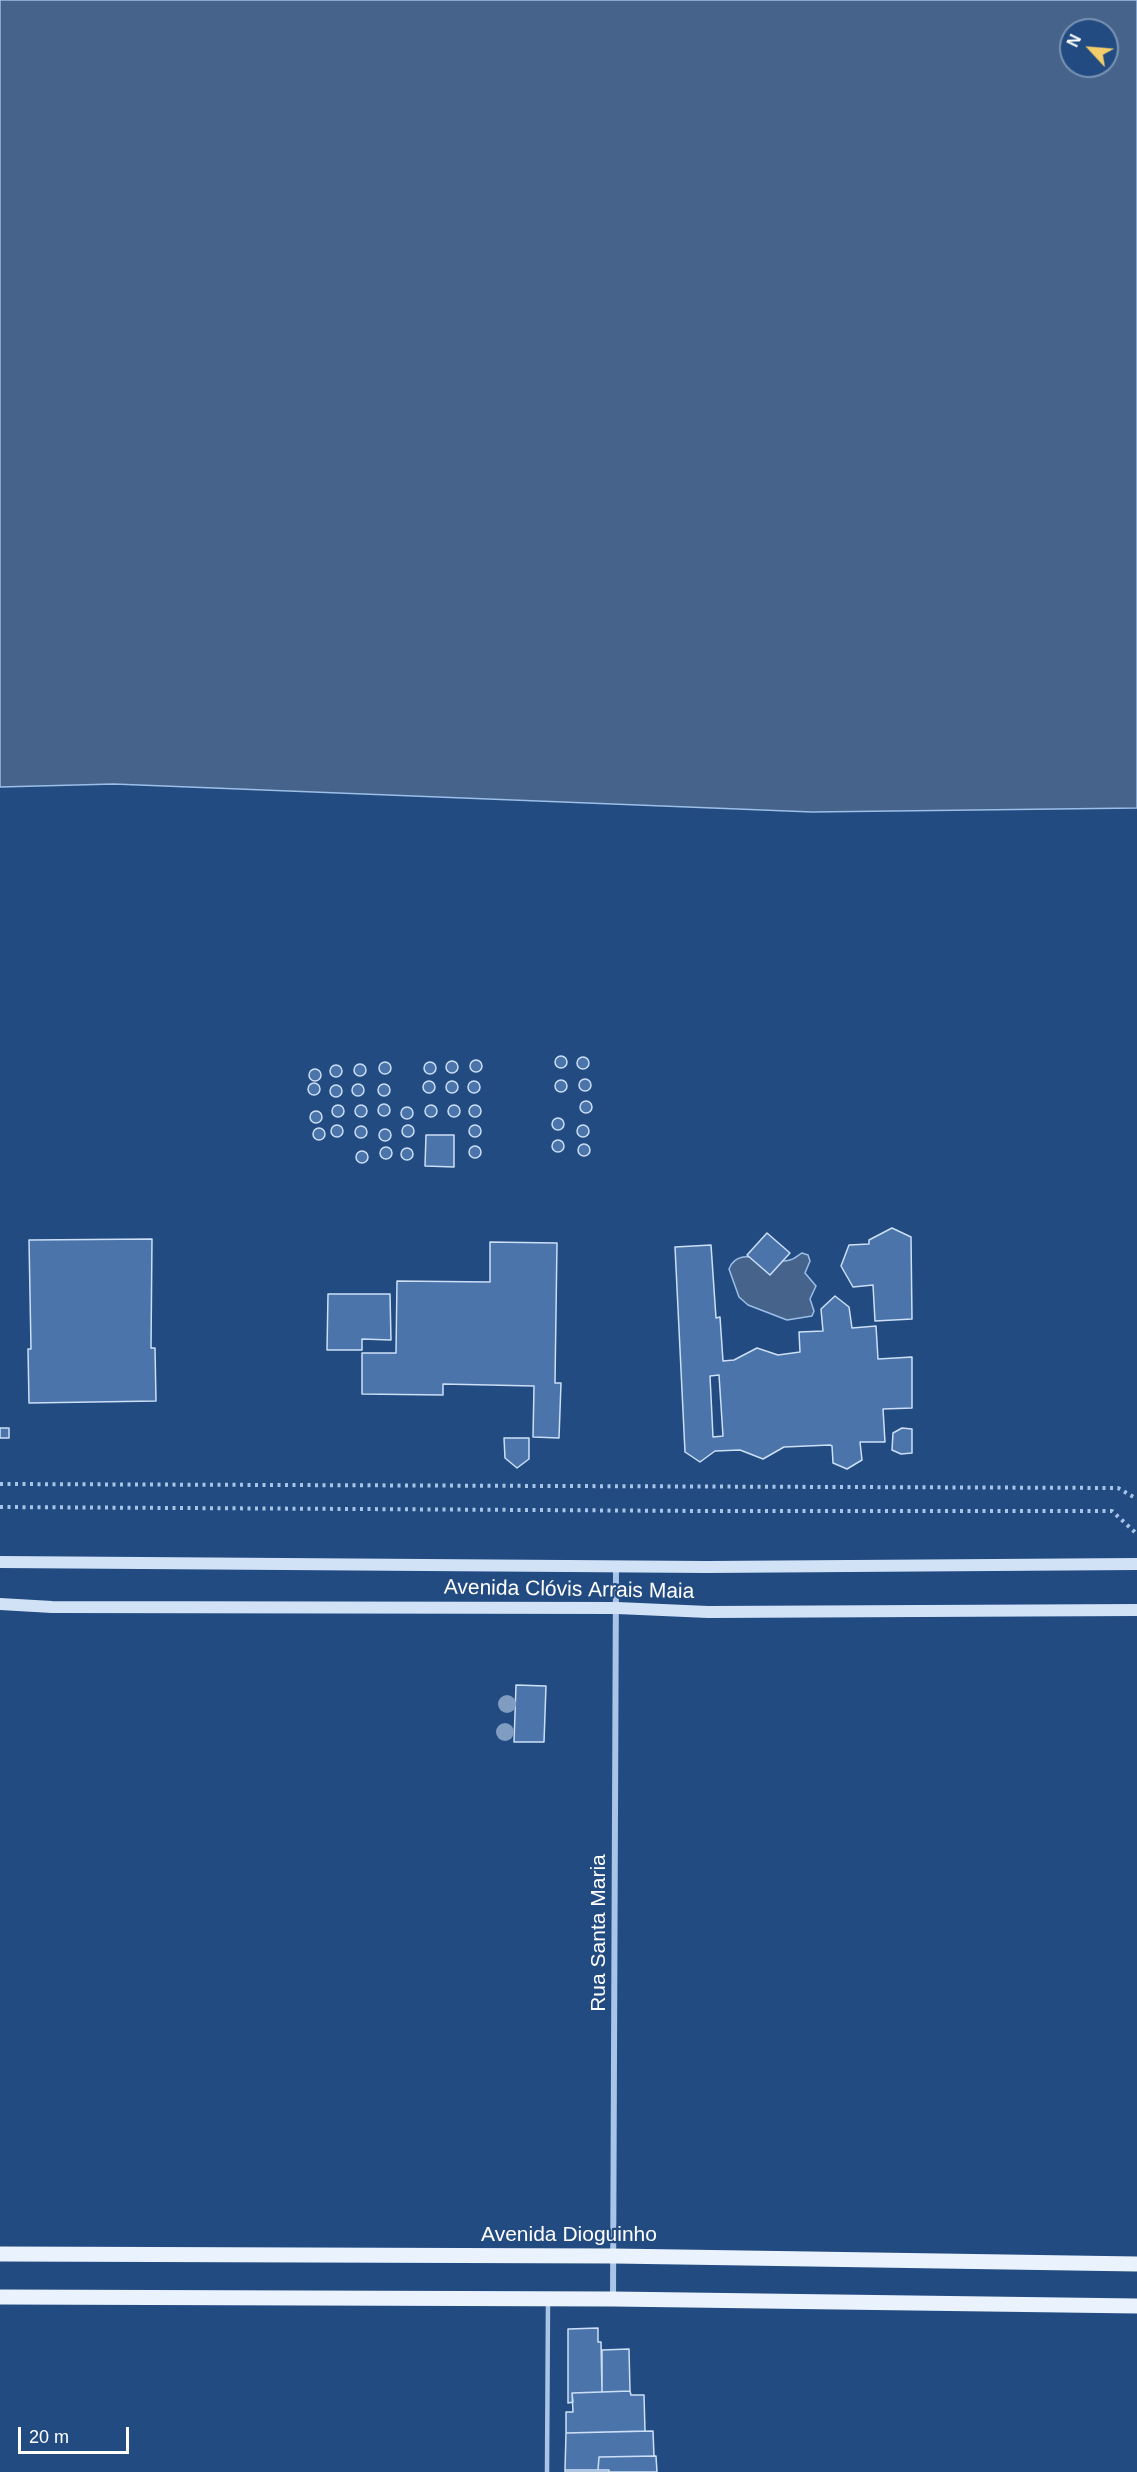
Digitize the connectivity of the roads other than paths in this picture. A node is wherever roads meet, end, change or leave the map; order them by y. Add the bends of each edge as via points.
1 (0, 1562) edge
2 (1137, 1564) edge
3 (616, 1566) junction
4 (0, 1604) edge
5 (617, 1608) junction
6 (1137, 1610) edge
7 (0, 2254) edge
8 (614, 2256) junction
9 (1137, 2264) edge
10 (0, 2297) edge
11 (548, 2299) junction
12 (613, 2299) junction
13 (1137, 2306) edge
14 (547, 2472) edge

1 - 3 main road, Avenida Clóvis Arrais Maia
2 - 3 main road, Avenida Clóvis Arrais Maia
3 - 5 street, Rua Santa Maria
4 - 5 main road, Avenida Clóvis Arrais Maia
5 - 6 main road, Avenida Clóvis Arrais Maia via 708,1612
5 - 8 street, Rua Santa Maria
7 - 8 main road, Avenida Dioguinho
8 - 9 main road, Avenida Dioguinho
8 - 12 street, Rua Santa Maria
10 - 11 main road
11 - 12 main road
11 - 14 lane
12 - 13 main road

